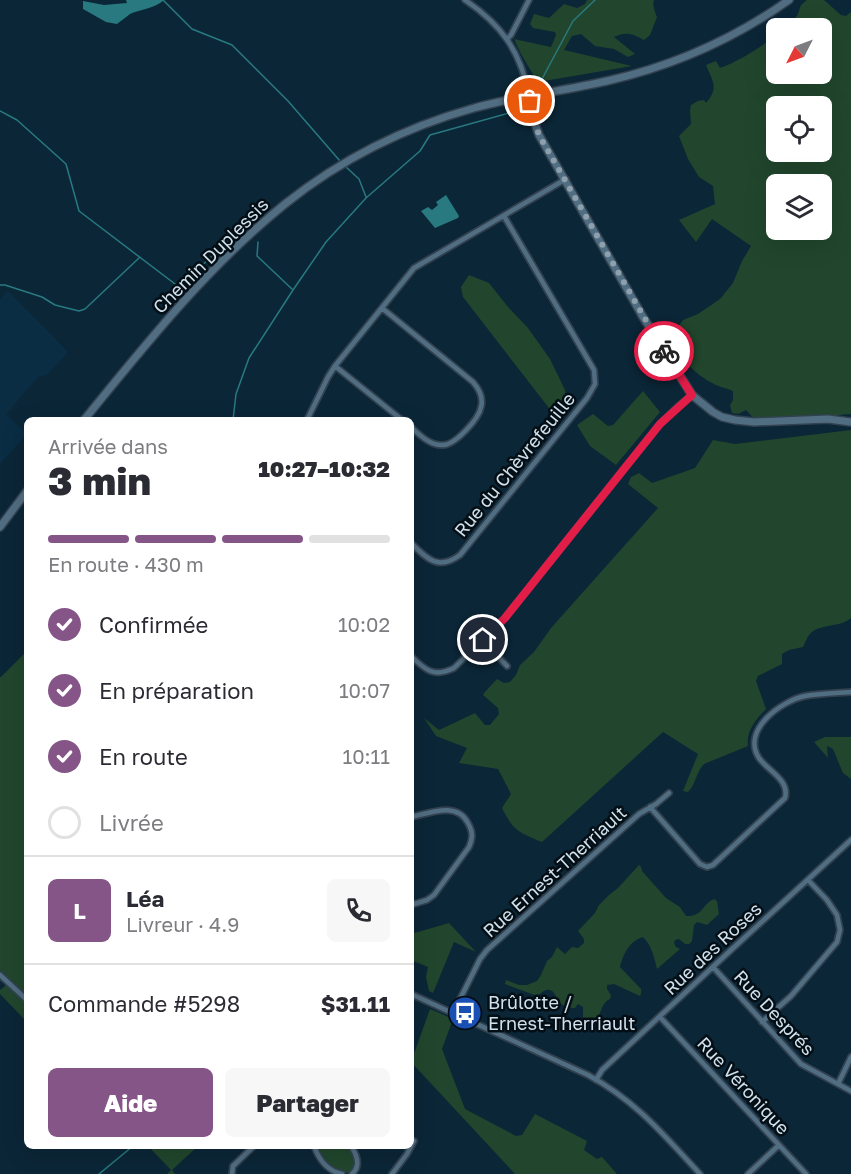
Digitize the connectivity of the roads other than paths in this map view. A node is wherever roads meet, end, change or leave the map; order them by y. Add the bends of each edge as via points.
1 (465, 0) edge
2 (528, 0) edge
3 (789, 0) edge
4 (507, 39) junction
5 (529, 96) junction
6 (566, 179) junction
7 (504, 216) junction
8 (382, 308) junction
9 (335, 366) junction
10 (692, 395) junction
11 (86, 417) edge
12 (308, 417) edge
13 (398, 417) edge
14 (851, 422) edge
15 (414, 429) edge
16 (24, 495) edge
17 (0, 527) edge
18 (414, 546) edge
19 (483, 640) junction
20 (414, 659) edge
21 (507, 666) dead end
22 (851, 692) edge
23 (669, 793) dead end
24 (650, 807) junction
25 (414, 816) edge
26 (851, 840) edge
27 (808, 880) junction
28 (414, 904) edge
29 (713, 968) junction
30 (0, 975) edge
31 (414, 995) edge
32 (24, 997) edge
33 (453, 1013) junction
34 (660, 1017) junction
35 (762, 1022) junction
36 (851, 1057) edge
37 (596, 1080) junction
38 (838, 1084) junction
39 (851, 1091) edge
40 (779, 1145) junction
41 (251, 1149) edge
42 (316, 1149) edge
43 (353, 1149) edge
44 (410, 1149) edge
45 (232, 1174) edge
46 (342, 1174) edge
47 (353, 1174) edge
48 (392, 1174) edge
49 (700, 1174) edge
50 (747, 1174) edge
51 (806, 1174) edge

1 - 4 street
2 - 4 street
3 - 5 street, Chemin Duplessis via 739,31 679,60 616,79
4 - 5 street via 523,71
5 - 6 street via 536,128
5 - 11 street, Chemin Duplessis via 473,108 414,129 358,155 304,190 242,242 193,292
6 - 7 street
6 - 10 street
7 - 8 street via 420,264
7 - 18 street, Rue du Chèvrefeuille via 594,370 595,384 460,555 438,563
8 - 9 street
8 - 15 street via 473,382 481,395 479,413 453,442 434,444
9 - 12 street
9 - 13 street
10 - 14 street via 713,412 735,420
10 - 19 street via 660,424 505,618
16 - 17 street
19 - 20 street via 447,672 428,671
19 - 21 street
22 - 24 street via 803,696 787,702 764,722 754,745 759,758 785,787 785,798 713,865 700,864
23 - 24 street, Rue Ernest-Therriault
24 - 33 street, Rue Ernest-Therriault via 487,950
25 - 28 street via 452,810 466,819 472,840 439,890 431,898
26 - 27 street, Rue des Roses
27 - 29 street, Rue des Roses
27 - 35 street via 837,915 837,942 791,996
29 - 34 street, Rue des Roses
29 - 35 street, Rue Després
30 - 32 street
31 - 33 street
33 - 37 street
34 - 37 street, Rue des Roses
34 - 40 street, Rue Véronique
35 - 38 street, Rue Després via 801,1064
36 - 38 street
37 - 49 street via 640,1110
38 - 39 street, Rue Després
40 - 50 street
40 - 51 street, Rue Véronique
41 - 45 street via 233,1166
42 - 46 street via 325,1165
43 - 47 street via 358,1164
44 - 48 street

